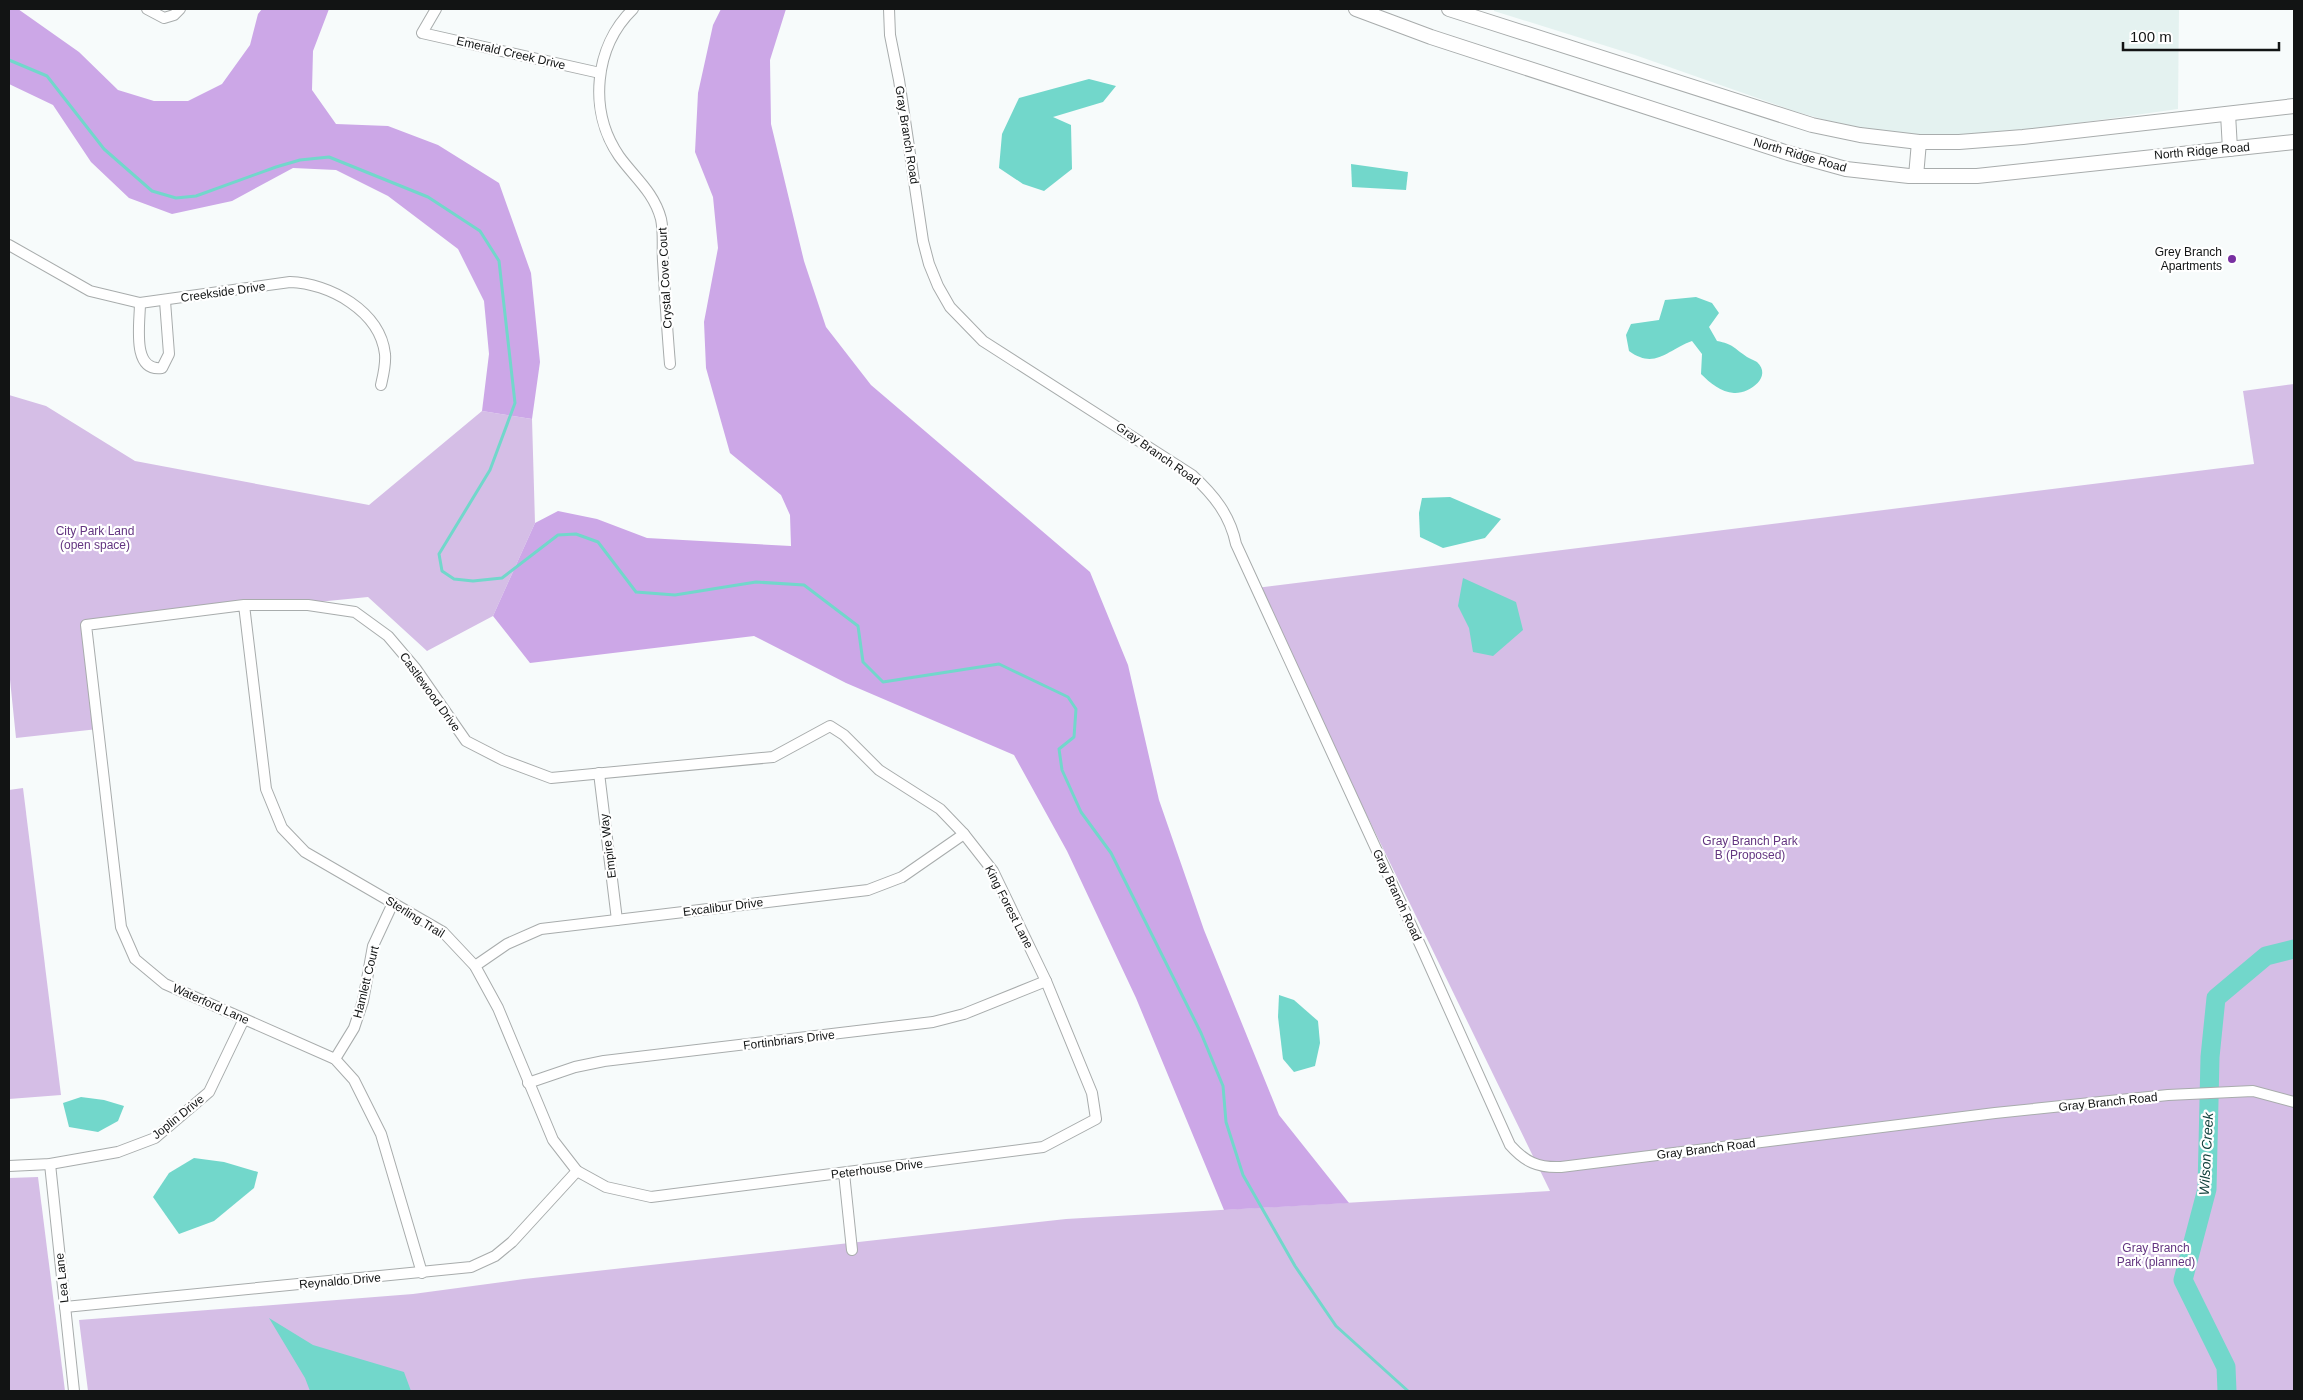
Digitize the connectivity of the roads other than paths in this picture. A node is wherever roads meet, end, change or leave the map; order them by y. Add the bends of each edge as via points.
1 (147, 9) edge
2 (180, 9) edge
3 (436, 9) edge
4 (633, 9) edge
5 (888, 9) edge
6 (1356, 9) edge
7 (1449, 9) edge
8 (600, 73) junction
9 (2294, 106) edge
10 (2228, 114) junction
11 (1919, 142) junction
12 (2294, 142) edge
13 (2230, 149) junction
14 (1916, 176) junction
15 (9, 245) edge
16 (165, 301) junction
17 (140, 303) junction
18 (670, 364) dead end
19 (381, 385) dead end
20 (244, 605) junction
21 (86, 625) joint
22 (830, 726) joint
23 (599, 773) junction
24 (964, 834) junction
25 (393, 903) junction
26 (616, 920) junction
27 (475, 966) junction
28 (1046, 981) junction
29 (244, 1019) junction
30 (335, 1059) junction
31 (528, 1083) junction
32 (2294, 1102) edge
33 (1096, 1119) joint
34 (50, 1164) junction
35 (9, 1166) edge
36 (577, 1170) junction
37 (844, 1173) junction
38 (651, 1197) joint
39 (852, 1250) dead end
40 (422, 1273) junction
41 (65, 1307) junction
42 (74, 1391) edge

1 - 2 street via 158,17 169,17
3 - 8 street, Emerald Creek Drive via 422,33
4 - 8 street, Crystal Cove Court via 610,40
5 - 32 street, Gray Branch Road via 923,241 938,286 950,307 983,341 1192,475 1224,510 1236,544 1506,1136 1517,1153 1537,1166 1560,1167 1986,1114 2168,1095 2253,1092
6 - 14 main road, North Ridge Road via 1431,37 1788,154 1846,169
7 - 11 main road via 1812,125
8 - 18 street, Crystal Cove Court via 600,106 609,137 650,194 661,220
9 - 10 main road
10 - 11 main road via 2023,137
10 - 13 main road
11 - 14 main road
12 - 13 main road, North Ridge Road
13 - 14 main road, North Ridge Road via 1978,176
15 - 17 street, Creekside Drive via 90,291
16 - 17 street, Creekside Drive
16 - 17 street via 169,354 162,368 153,369 145,365 141,355
16 - 19 street, Creekside Drive via 290,282 324,287 353,305 379,336 385,354
20 - 21 street, Castlewood Drive
20 - 23 street, Castlewood Drive via 308,605 354,612 388,636 416,669 466,740 503,760 551,778
20 - 25 street, Sterling Trail via 266,789 282,828 305,852
21 - 29 street, Waterford Lane via 121,927 135,959 164,984
22 - 23 street, Castlewood Drive via 773,757
22 - 24 street, King Forest Lane via 844,734 879,770 940,809
23 - 26 street, Empire Way
24 - 26 street, Excalibur Drive via 902,877 868,890
24 - 28 street, King Forest Lane via 993,871
25 - 27 street, Sterling Trail via 443,932
25 - 30 street, Hamlett Court via 374,946 354,1028
26 - 27 street, Excalibur Drive via 541,929 507,944
27 - 31 street, Sterling Trail via 498,1008
28 - 31 street, Fortinbriars Drive via 964,1014 933,1022 604,1061
28 - 33 street, King Forest Lane via 1092,1093
29 - 30 street, Waterford Lane
29 - 34 street, Joplin Drive via 209,1092 155,1138 118,1152
30 - 40 street, Waterford Lane via 354,1080 381,1134
31 - 36 street, Sterling Trail via 553,1140
33 - 37 street, Peterhouse Drive via 1043,1147
34 - 35 street, Joplin Drive
34 - 41 street, Lea Lane
36 - 38 street, Sterling Trail via 606,1187
36 - 40 street, Reynaldo Drive via 512,1242 495,1256 471,1267
37 - 38 street, Peterhouse Drive
37 - 39 street
40 - 41 street, Reynaldo Drive
41 - 42 street, Lea Lane

